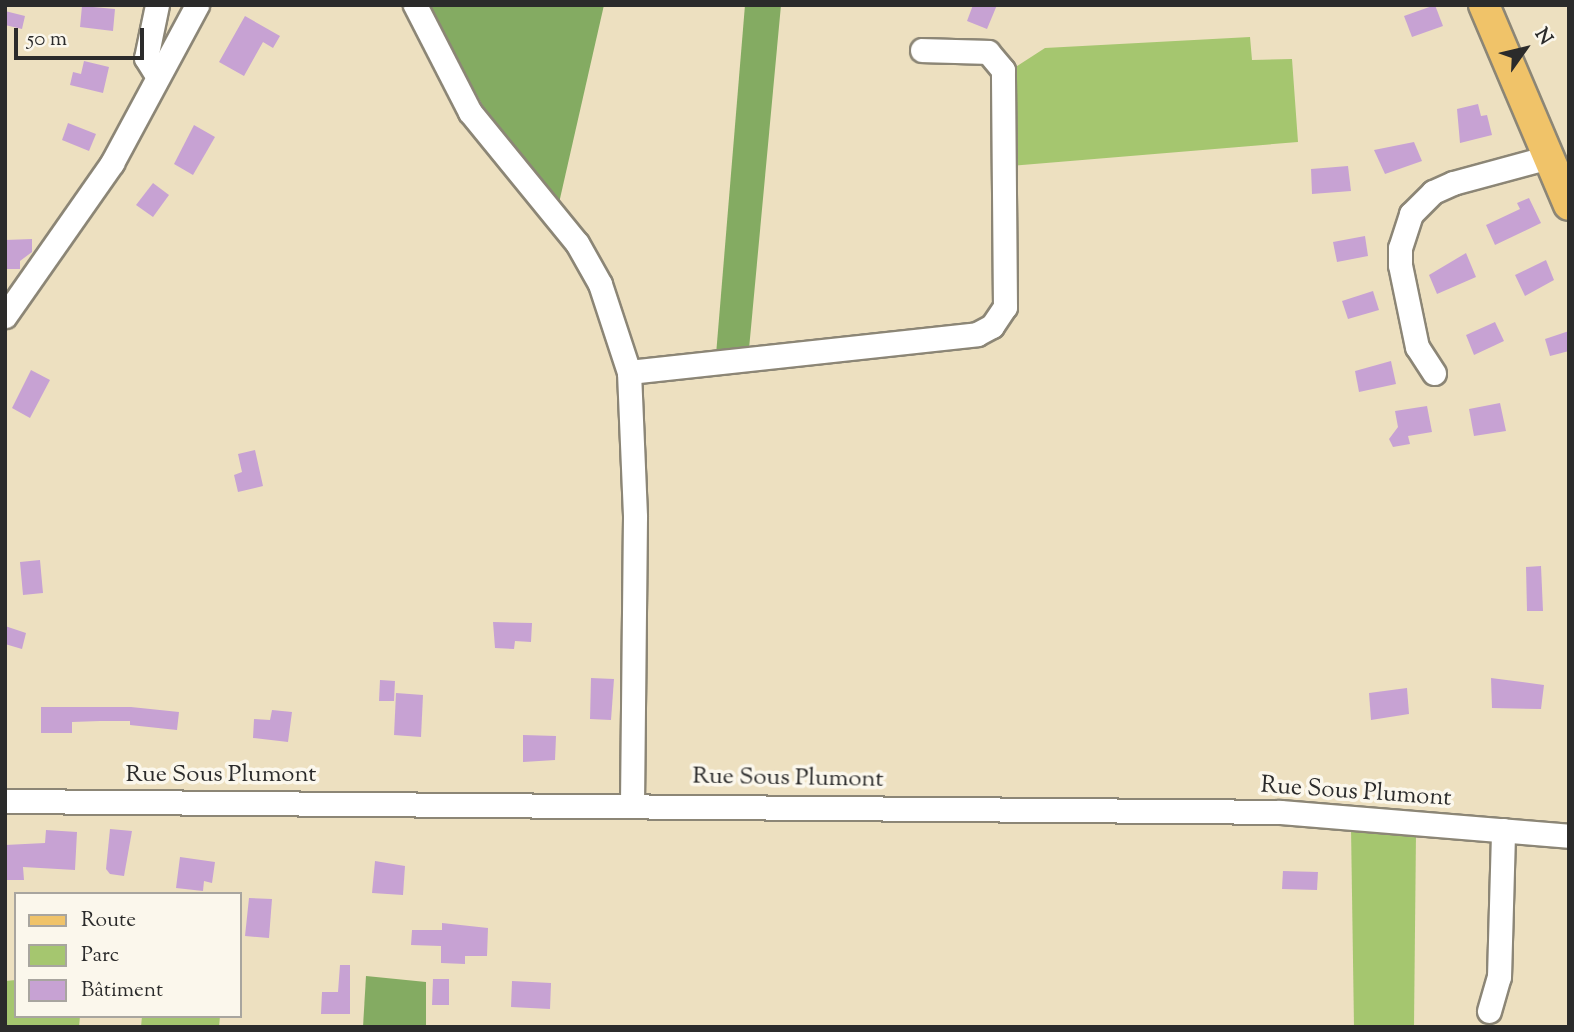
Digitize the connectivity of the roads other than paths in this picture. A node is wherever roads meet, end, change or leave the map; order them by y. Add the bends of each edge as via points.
1 (157, 5) edge
2 (197, 5) edge
3 (415, 5) edge
4 (1484, 5) edge
5 (922, 50) dead end
6 (158, 77) junction
7 (1549, 157) junction
8 (1569, 205) edge
9 (5, 316) edge
10 (629, 372) junction
11 (1434, 373) dead end
12 (5, 801) edge
13 (632, 804) junction
14 (1503, 830) junction
15 (1569, 836) edge
16 (1489, 1012) dead end

1 - 6 street via 146,58
2 - 6 street
3 - 10 street via 470,112 577,243 600,284
4 - 7 main road
5 - 10 street via 988,52 1003,71 1006,307 992,326 977,334
6 - 9 street via 112,163
7 - 8 main road
7 - 11 street via 1453,183 1433,192 1411,214 1400,248 1400,265 1417,347
10 - 13 street via 635,517
12 - 13 street, Rue Sous Plumont
13 - 14 street, Rue Sous Plumont via 1280,812
14 - 15 street, Rue Sous Plumont
14 - 16 street via 1499,977

